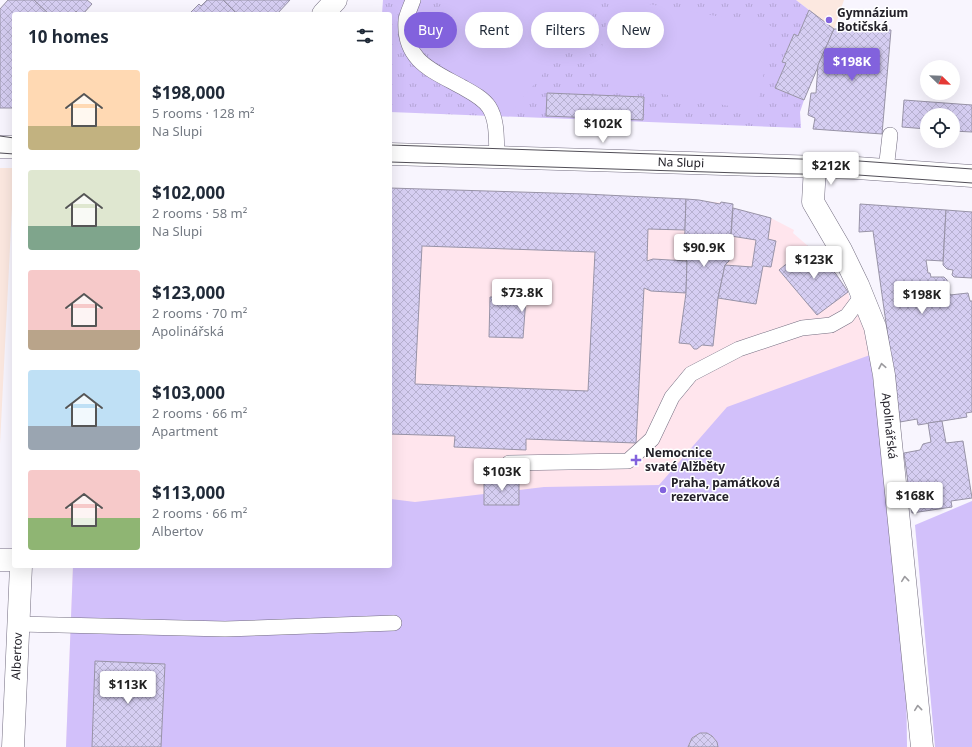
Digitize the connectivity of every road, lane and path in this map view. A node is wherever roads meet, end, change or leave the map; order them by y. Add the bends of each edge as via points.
1 (336, 0) edge
2 (414, 0) edge
3 (325, 12) edge
4 (890, 135) dead end
5 (0, 147) edge
6 (12, 147) edge
7 (392, 154) edge
8 (497, 157) junction
9 (816, 167) junction
10 (886, 170) junction
11 (972, 176) edge
12 (862, 296) junction
13 (509, 463) dead end
14 (0, 560) edge
15 (12, 560) edge
16 (21, 568) edge
17 (394, 623) dead end
18 (18, 624) junction
19 (12, 747) edge
20 (922, 747) edge

1 - 3 street
2 - 8 lane via 406,19 408,40 414,56 424,66 474,93 488,105 494,116
4 - 10 lane
5 - 6 street
7 - 8 street, Na Slupi
8 - 9 street, Na Slupi
9 - 10 street, Na Slupi
9 - 12 street, Apolinářská via 813,202 841,250
10 - 11 street, Na Slupi
12 - 13 lane via 847,316 831,325 802,328 739,349 691,374 672,397 652,439 628,461
20 -> 12 street, Apolinářská via 884,375 874,327
14 - 15 street
16 - 18 street, Albertov
17 - 18 lane via 225,629
18 - 19 street, Albertov

